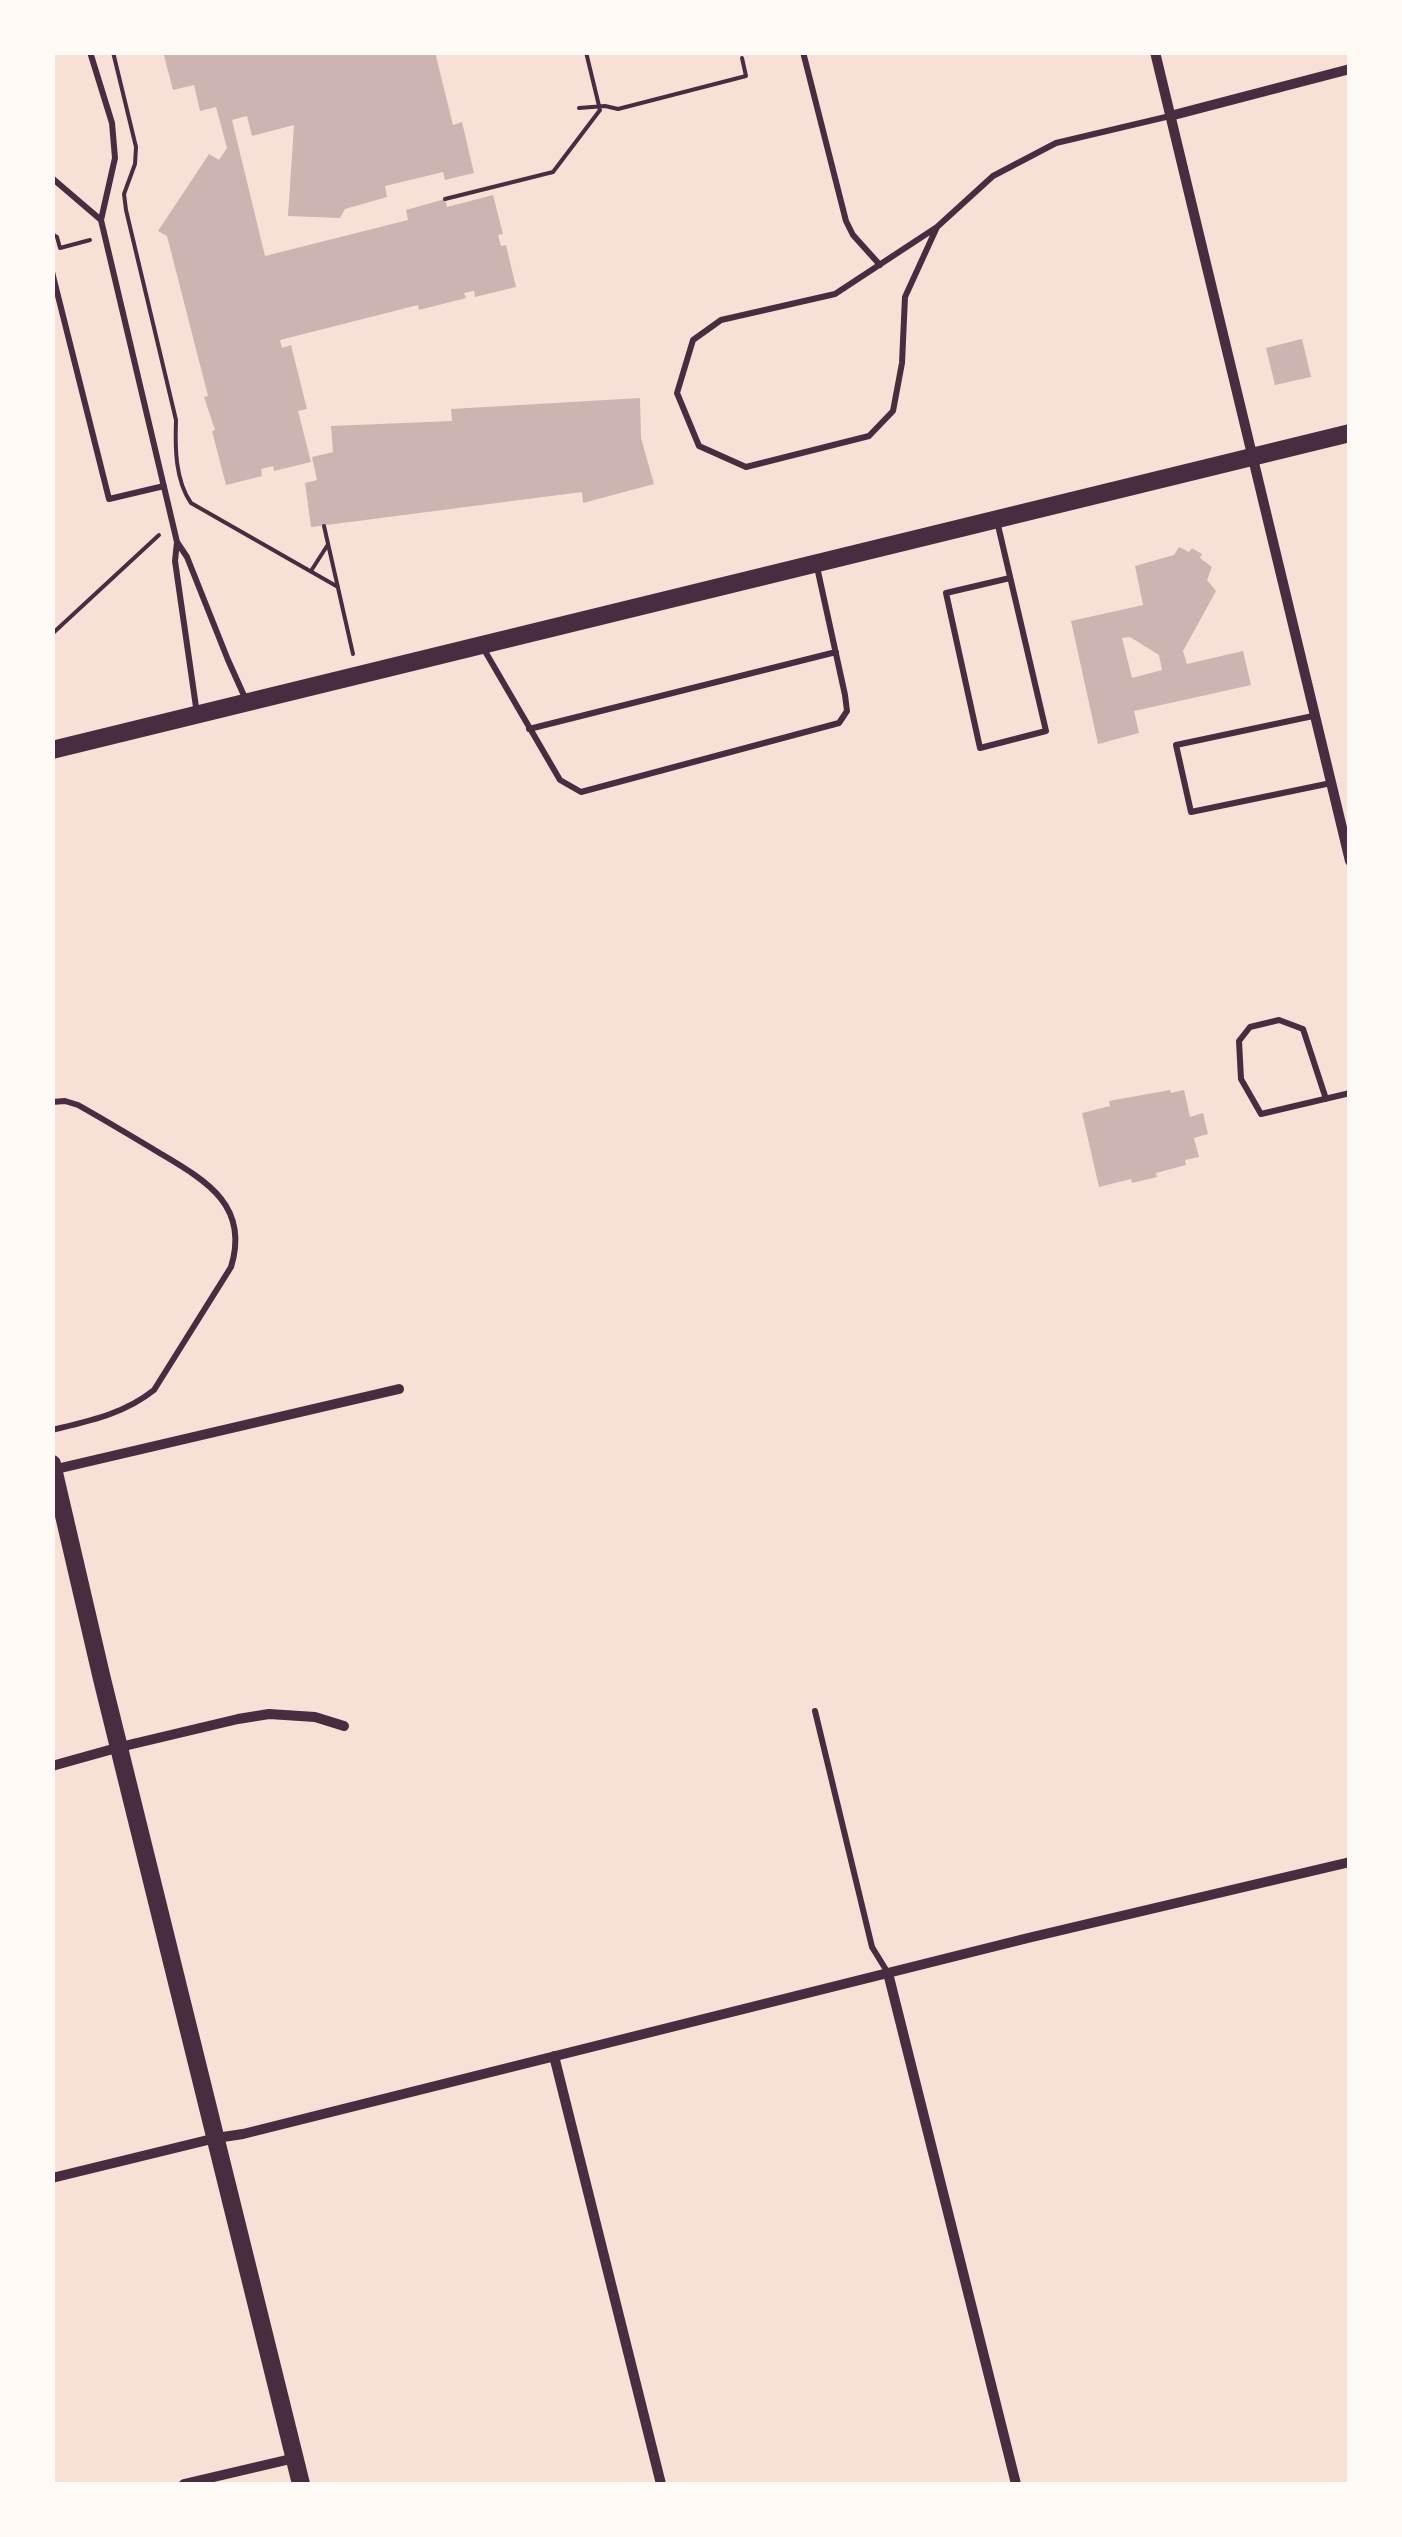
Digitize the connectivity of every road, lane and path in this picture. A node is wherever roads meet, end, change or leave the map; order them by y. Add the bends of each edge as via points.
1 (90, 52) edge
2 (586, 52) edge
3 (803, 52) edge
4 (1155, 52) edge
5 (742, 58) dead end
6 (1350, 69) edge
7 (599, 106) junction
8 (579, 108) dead end
9 (1170, 116) junction
10 (52, 178) edge
11 (445, 200) dead end
12 (126, 210) dead end
13 (101, 220) junction
14 (937, 227) junction
15 (52, 234) edge
16 (90, 240) dead end
17 (880, 265) junction
18 (52, 272) edge
19 (1350, 432) edge
20 (1252, 456) junction
21 (164, 486) junction
22 (996, 520) junction
23 (324, 526) dead end
24 (161, 533) dead end
25 (177, 542) junction
26 (328, 545) junction
27 (816, 564) junction
28 (311, 571) junction
29 (1010, 578) junction
30 (338, 587) junction
31 (52, 634) edge
32 (482, 644) junction
33 (836, 652) junction
34 (355, 664) dead end
35 (247, 702) junction
36 (196, 714) junction
37 (1313, 716) junction
38 (529, 729) junction
39 (52, 750) edge
40 (1331, 783) junction
41 (1350, 862) edge
42 (52, 1093) edge
43 (1350, 1094) edge
44 (1326, 1099) junction
45 (56, 1101) edge
46 (399, 1389) dead end
47 (52, 1430) edge
48 (53, 1468) edge
49 (814, 1711) dead end
50 (344, 1726) dead end
51 (120, 1747) junction
52 (52, 1766) edge
53 (1350, 1862) edge
54 (888, 1973) junction
55 (554, 2056) junction
56 (216, 2138) junction
57 (52, 2178) edge
58 (295, 2458) junction
59 (184, 2484) edge
60 (301, 2484) edge
61 (661, 2484) edge
62 (1016, 2484) edge

1 - 13 lane via 115,158
2 - 7 path
3 - 17 lane via 846,221
4 - 9 street
5 - 7 path via 746,76 618,110
6 - 9 street
7 - 8 path
7 - 11 path via 553,172
9 - 14 lane via 1056,143 993,176
9 - 20 street
10 - 13 lane
12 - 28 path via 176,420 175,452 186,494
13 - 21 lane
14 - 17 lane
14 - 17 lane via 905,296 893,411 869,436 746,467 699,446 677,393 693,340 721,320 835,294
15 - 16 path via 60,248
18 - 21 lane via 110,499
19 - 20 street
20 - 22 street
20 - 37 street
21 - 25 lane
22 - 27 street
22 - 29 lane
23 - 26 path
24 - 31 path
25 - 35 lane
25 - 36 lane
26 - 28 path
26 - 30 path
27 - 32 street
27 - 33 lane
28 - 30 path
29 - 29 lane via 1046,731 980,748 946,593
30 - 34 path
32 - 35 street
32 - 38 lane
33 - 38 lane
33 - 38 lane via 847,710 839,722 581,792 560,780
35 - 36 street
36 - 39 street
37 - 40 street
37 - 40 lane via 1176,745 1191,812
40 - 41 street
42 - 45 lane
43 - 44 lane
44 - 44 lane via 1260,1114 1241,1079 1239,1041 1250,1027 1279,1020 1303,1029
45 - 47 lane via 99,1117 203,1180 230,1212 237,1250 154,1390 120,1411
46 - 48 street
48 - 51 street
49 - 54 lane via 872,1947
50 - 51 street via 269,1714
51 - 52 street
51 - 56 street
53 - 54 street
54 - 55 street
54 - 62 street
55 - 56 street
55 - 61 street
56 - 57 street
56 - 58 street
58 - 59 street
58 - 60 street

